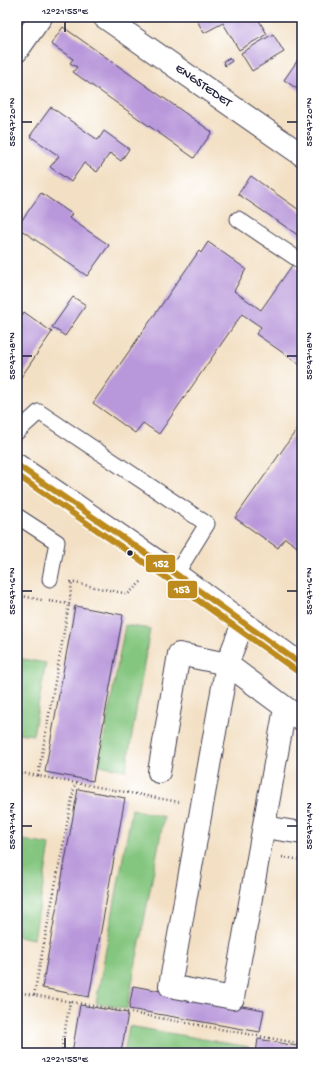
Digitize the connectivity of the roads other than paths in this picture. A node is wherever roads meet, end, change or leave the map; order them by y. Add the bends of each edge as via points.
1 (41, 17) edge
2 (104, 17) edge
3 (17, 51) edge
4 (302, 155) edge
5 (238, 219) dead end
6 (302, 262) edge
7 (17, 432) edge
8 (17, 465) edge
9 (17, 516) edge
10 (168, 569) junction
11 (50, 579) road end
12 (243, 623) junction
13 (227, 664) junction
14 (302, 665) edge
15 (294, 714) edge
16 (159, 772) dead end
17 (264, 827) junction
18 (302, 833) edge

1 - 3 street
2 - 4 street, ENGSTEDET
5 - 6 lane
7 - 10 lane via 39,412 206,524
8 - 10 street
9 - 11 lane via 57,542
10 - 12 street
12 - 13 street
12 - 14 street
13 - 15 street
13 - 16 street via 179,654
13 - 17 street via 170,986 233,998
15 - 17 street
17 - 18 street

